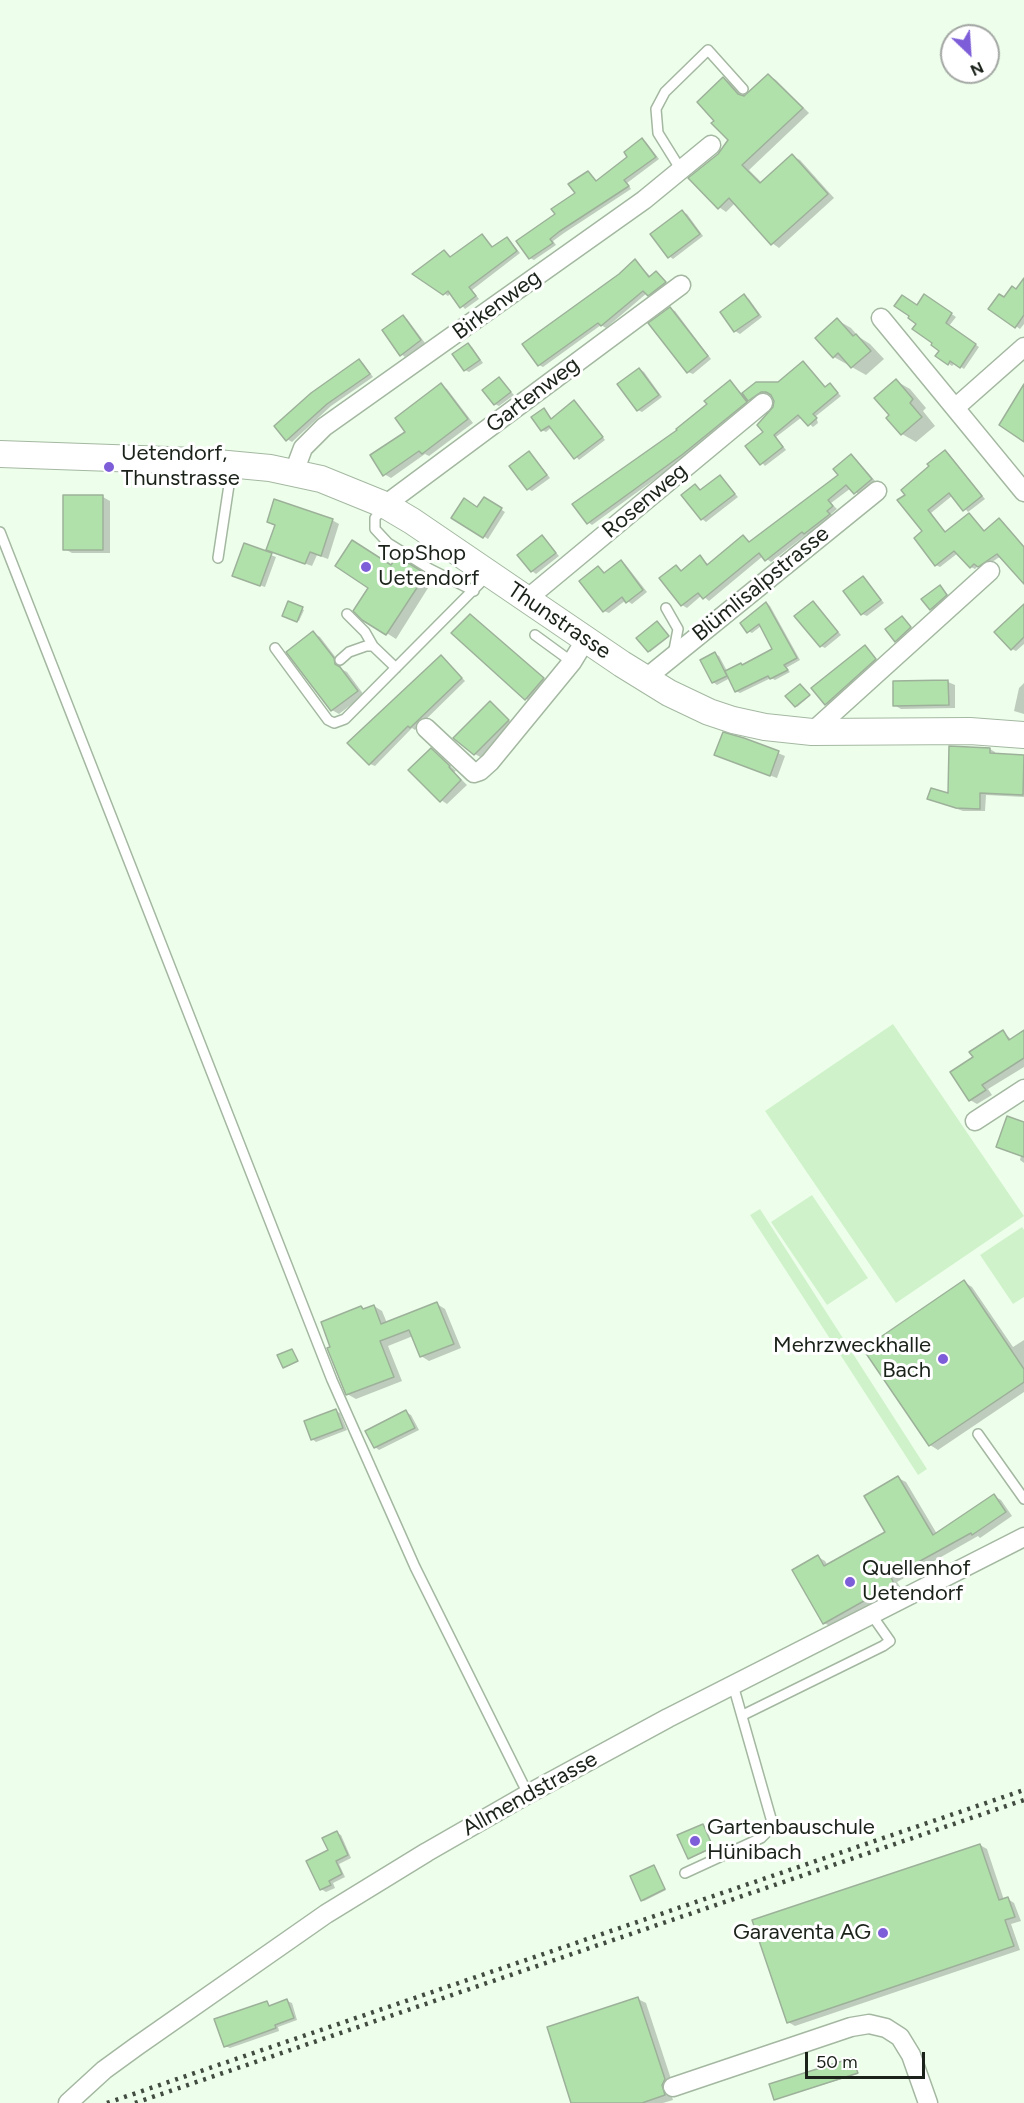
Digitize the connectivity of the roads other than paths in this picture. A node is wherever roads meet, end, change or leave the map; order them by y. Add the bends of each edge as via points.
1 (743, 89) dead end
2 (711, 145) dead end
3 (681, 170) junction
4 (681, 285) dead end
5 (881, 318) dead end
6 (1024, 347) edge
7 (763, 403) dead end
8 (955, 408) junction
9 (0, 454) edge
10 (227, 463) junction
11 (294, 472) junction
12 (877, 491) dead end
13 (1024, 492) edge
14 (385, 505) junction
15 (0, 532) edge
16 (218, 558) dead end
17 (990, 571) dead end
18 (481, 582) junction
19 (527, 599) junction
20 (666, 608) dead end
21 (347, 614) dead end
22 (535, 635) dead end
23 (586, 639) junction
24 (373, 646) junction
25 (275, 648) dead end
26 (673, 655) junction
27 (340, 660) dead end
28 (572, 662) junction
29 (396, 668) junction
30 (645, 679) junction
31 (426, 728) dead end
32 (812, 732) junction
33 (1024, 735) edge
34 (452, 740) dead end
35 (480, 771) junction
36 (1024, 1089) edge
37 (975, 1121) dead end
38 (978, 1434) dead end
39 (1024, 1499) edge
40 (1024, 1538) edge
41 (872, 1614) junction
42 (733, 1685) junction
43 (743, 1714) junction
44 (528, 1794) junction
45 (685, 1873) dead end
46 (673, 2088) dead end
47 (68, 2103) edge
48 (927, 2103) edge

1 - 3 lane via 708,50 665,92 656,110 658,133
2 - 3 street, Birkenweg
3 - 11 street, Birkenweg via 324,427 303,448
4 - 14 street, Gartenweg
5 - 8 street
6 - 8 street
7 - 19 street, Rosenweg
8 - 13 street
9 - 10 main road, Thunstrasse
10 - 11 main road, Thunstrasse
10 - 16 lane via 229,484
11 - 14 main road, Thunstrasse via 321,478
12 - 26 street, Blümlisalpstrasse
14 - 18 main road, Thunstrasse via 412,521
15 - 44 lane via 332,1380 415,1567
17 - 32 street
18 - 19 main road, Thunstrasse
18 - 29 lane
19 - 23 main road, Thunstrasse
20 - 26 lane via 678,629
21 - 24 lane
22 - 28 lane
23 - 28 street
23 - 30 main road, Thunstrasse
24 - 27 lane via 349,652
24 - 29 lane
25 - 29 lane via 334,723 345,719
26 - 30 street, Blümlisalpstrasse
28 - 35 street
30 - 32 main road, Thunstrasse via 721,716 765,727
31 - 35 street via 474,773
32 - 33 main road, Thunstrasse via 970,731
34 - 35 lane
36 - 37 street
38 - 39 lane
40 - 41 street, Allmendstrasse
41 - 42 street, Allmendstrasse
41 - 43 lane via 890,1641
42 - 43 lane
42 - 44 street, Allmendstrasse
43 - 45 lane via 771,1815 770,1829
44 - 47 street, Allmendstrasse via 326,1914 136,2046
46 - 48 street via 869,2024 900,2037 911,2055

